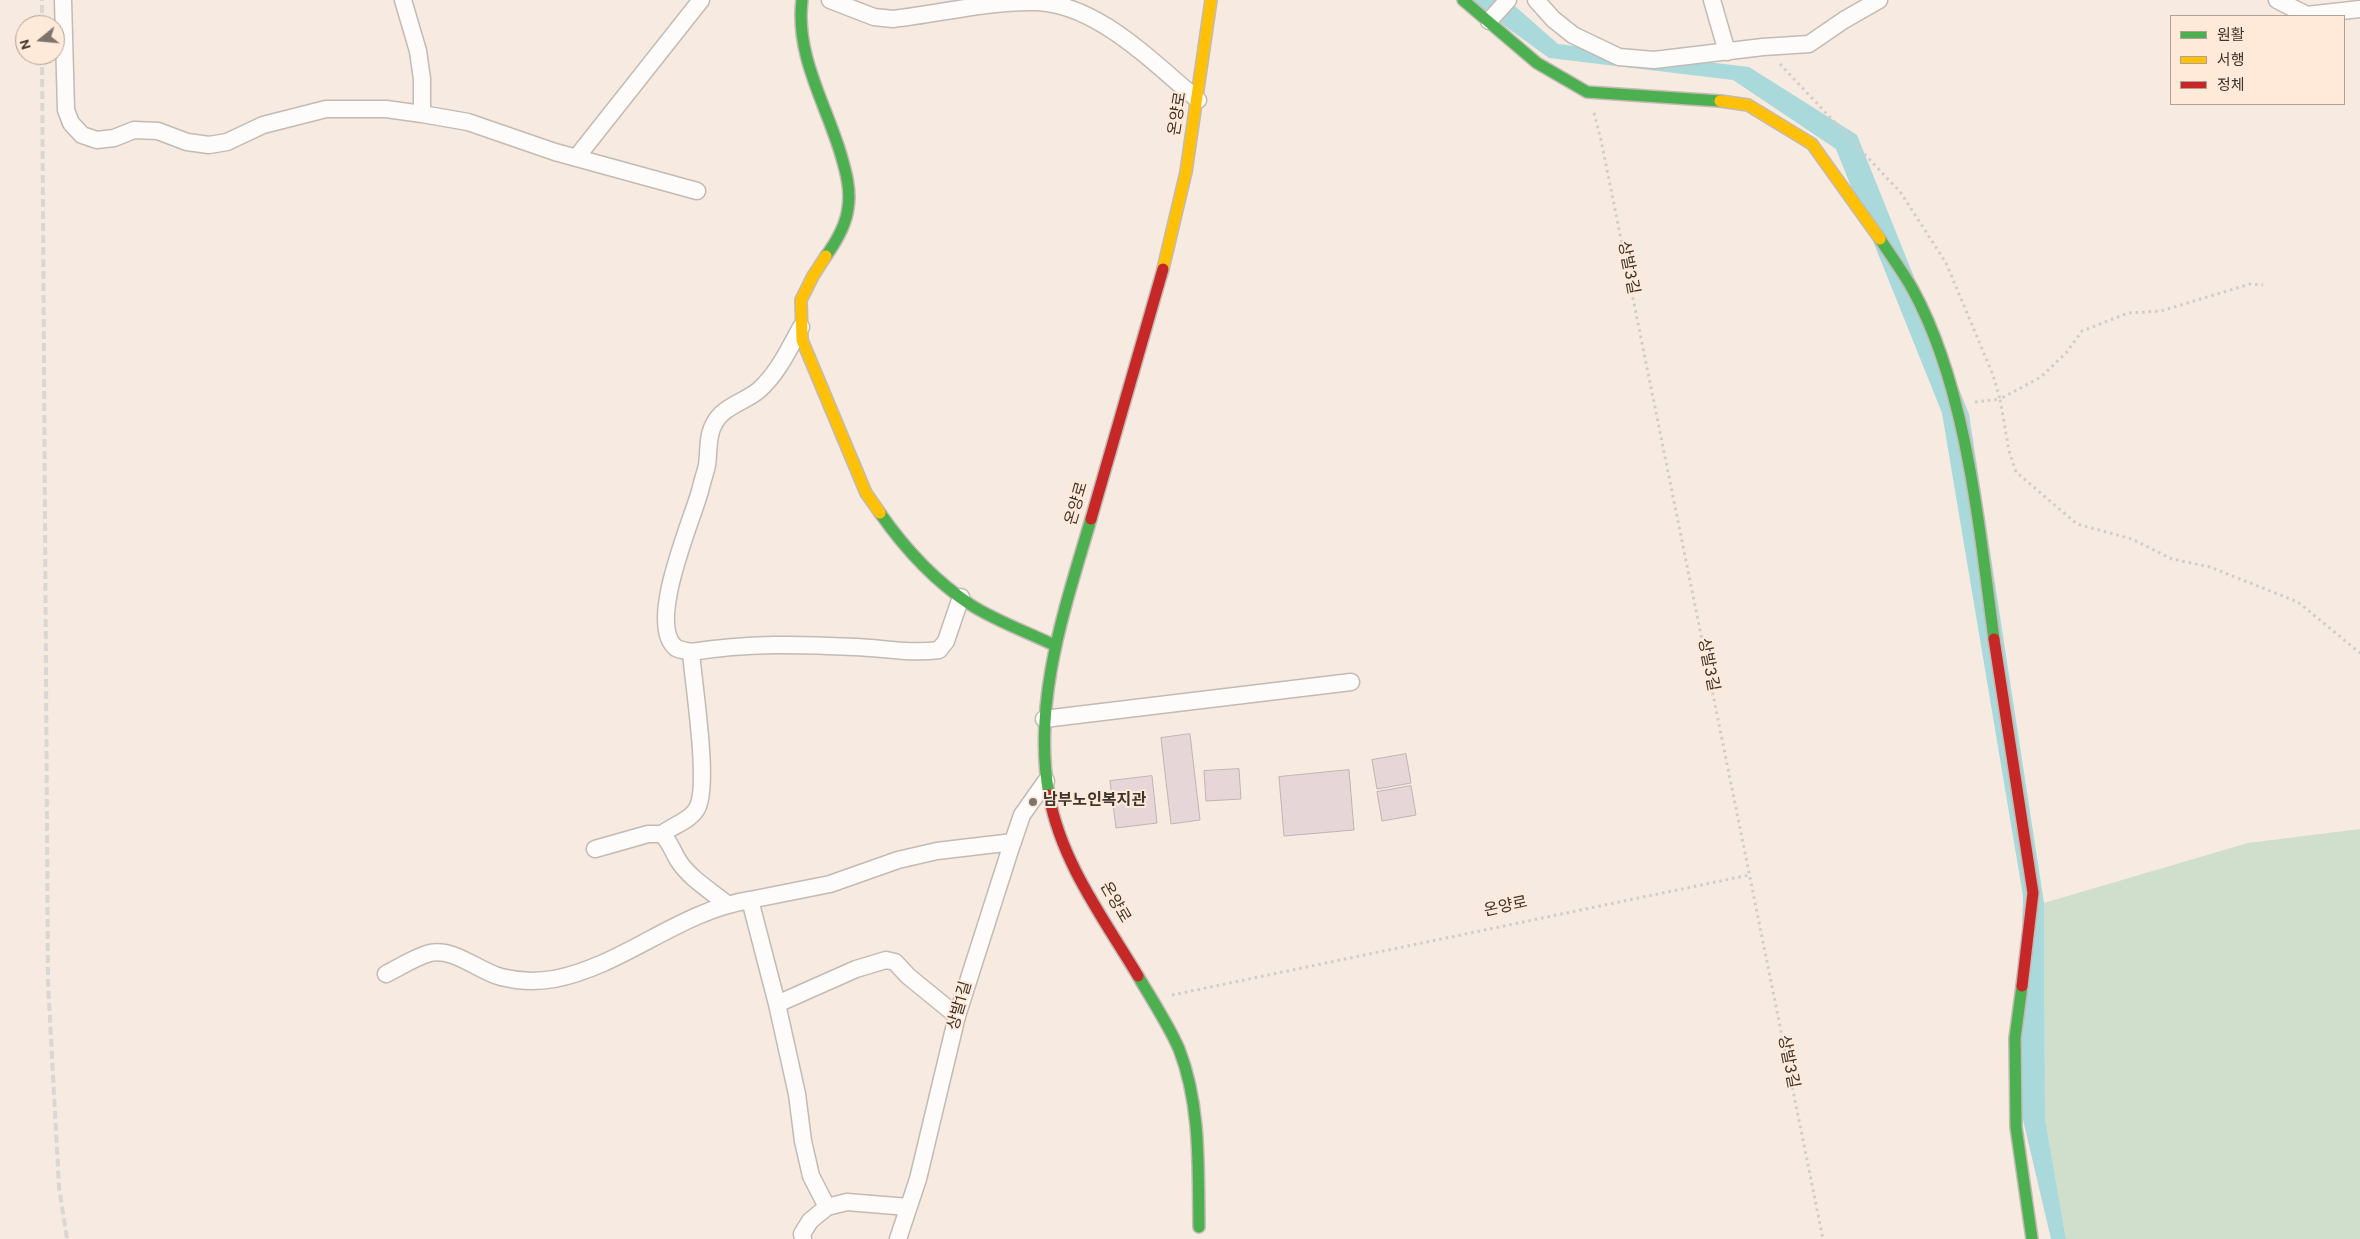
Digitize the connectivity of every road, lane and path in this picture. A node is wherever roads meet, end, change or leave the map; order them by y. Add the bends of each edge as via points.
1 (63, 0) edge
2 (404, 0) edge
3 (701, 0) edge
4 (802, 0) edge
5 (830, 0) edge
6 (1211, 0) edge
7 (1463, 0) edge
8 (1508, 0) edge
9 (1536, 0) edge
10 (1712, 0) edge
11 (1879, 0) edge
12 (2277, 0) edge
13 (2360, 9) edge
14 (1492, 18) junction
15 (1763, 47) junction
16 (1727, 52) junction
17 (1587, 92) junction
18 (1198, 100) junction
19 (422, 114) junction
20 (576, 158) junction
21 (697, 191) dead end
22 (2263, 285) dead end
23 (801, 327) junction
24 (2000, 399) junction
25 (1992, 400) dead end
26 (961, 597) junction
27 (1054, 645) junction
28 (691, 652) junction
29 (2360, 653) edge
30 (1351, 682) dead end
31 (1044, 719) junction
32 (1046, 781) junction
33 (662, 834) junction
34 (1013, 842) junction
35 (595, 849) dead end
36 (1749, 874) junction
37 (750, 900) junction
38 (727, 904) junction
39 (386, 974) dead end
40 (1152, 1000) junction
41 (777, 1004) junction
42 (957, 1016) junction
43 (827, 1207) junction
44 (908, 1207) junction
45 (1207, 1236) dead end
46 (803, 1239) edge
47 (898, 1239) edge
48 (1823, 1239) edge
49 (2032, 1239) edge

1 - 19 street via 66,110 71,124 82,134 97,140 114,138 134,130 158,131 209,146 227,142 263,125 326,109 386,109
2 - 19 street via 418,52
3 - 20 street
4 - 23 street via 800,21 804,46 849,192 848,217 836,243 805,289 799,312
5 - 18 street via 874,17 893,19 1030,2 1056,4 1107,27
6 - 18 street, 온양로
7 - 14 street
8 - 14 street
9 - 16 street via 1573,34 1619,57 1654,60
10 - 16 street
11 - 15 street via 1809,44
12 - 13 street via 2307,15
14 - 17 street via 1542,68
15 - 16 street
15 - 24 path via 1901,193 1946,263
17 - 36 path, 상발3길 via 1601,140
17 - 49 street via 1748,104 1812,144 1913,290 1938,347 1955,404 1975,501 2033,893 2015,1038 2016,1127
18 - 27 street, 온양로 via 1175,227
19 - 20 street via 468,122
20 - 21 street
22 - 24 path via 2250,284 2161,311 2128,313 2082,331 2066,353 2041,377
23 - 26 street via 802,340 866,493 913,556
23 - 28 street via 773,376 758,391 722,412 713,424 701,489 680,548 668,599 670,640 677,648
24 - 25 path
24 - 29 path via 2016,472 2077,524 2132,539 2172,559 2210,567 2298,602
26 - 27 street
26 - 28 street via 946,642 939,650 912,652 778,644 734,645
27 - 31 street, 온양로
28 - 33 street via 702,769 701,801 696,812
30 - 31 street
31 - 32 street, 온양로
32 - 34 street, 상발1길 via 1022,815
32 - 40 street, 온양로 via 1054,816 1068,853
33 - 35 street via 648,834
33 - 38 street via 670,841 678,860 690,874
34 - 37 street via 937,851 898,860 830,884
34 - 42 street, 상발1길
36 - 40 path, 온양로
36 - 48 path, 상발3길
37 - 38 street
37 - 41 street
38 - 39 street via 609,959 553,979 528,981 500,977 452,954 432,952
40 - 45 street, 온양로 via 1180,1052 1189,1084 1197,1122 1196,1230
41 - 42 street via 856,969 886,960 895,962
41 - 43 street via 797,1094 810,1176
42 - 44 street, 상발1길
43 - 44 street via 847,1202
43 - 46 street via 810,1221 802,1234
44 - 47 street, 상발1길

